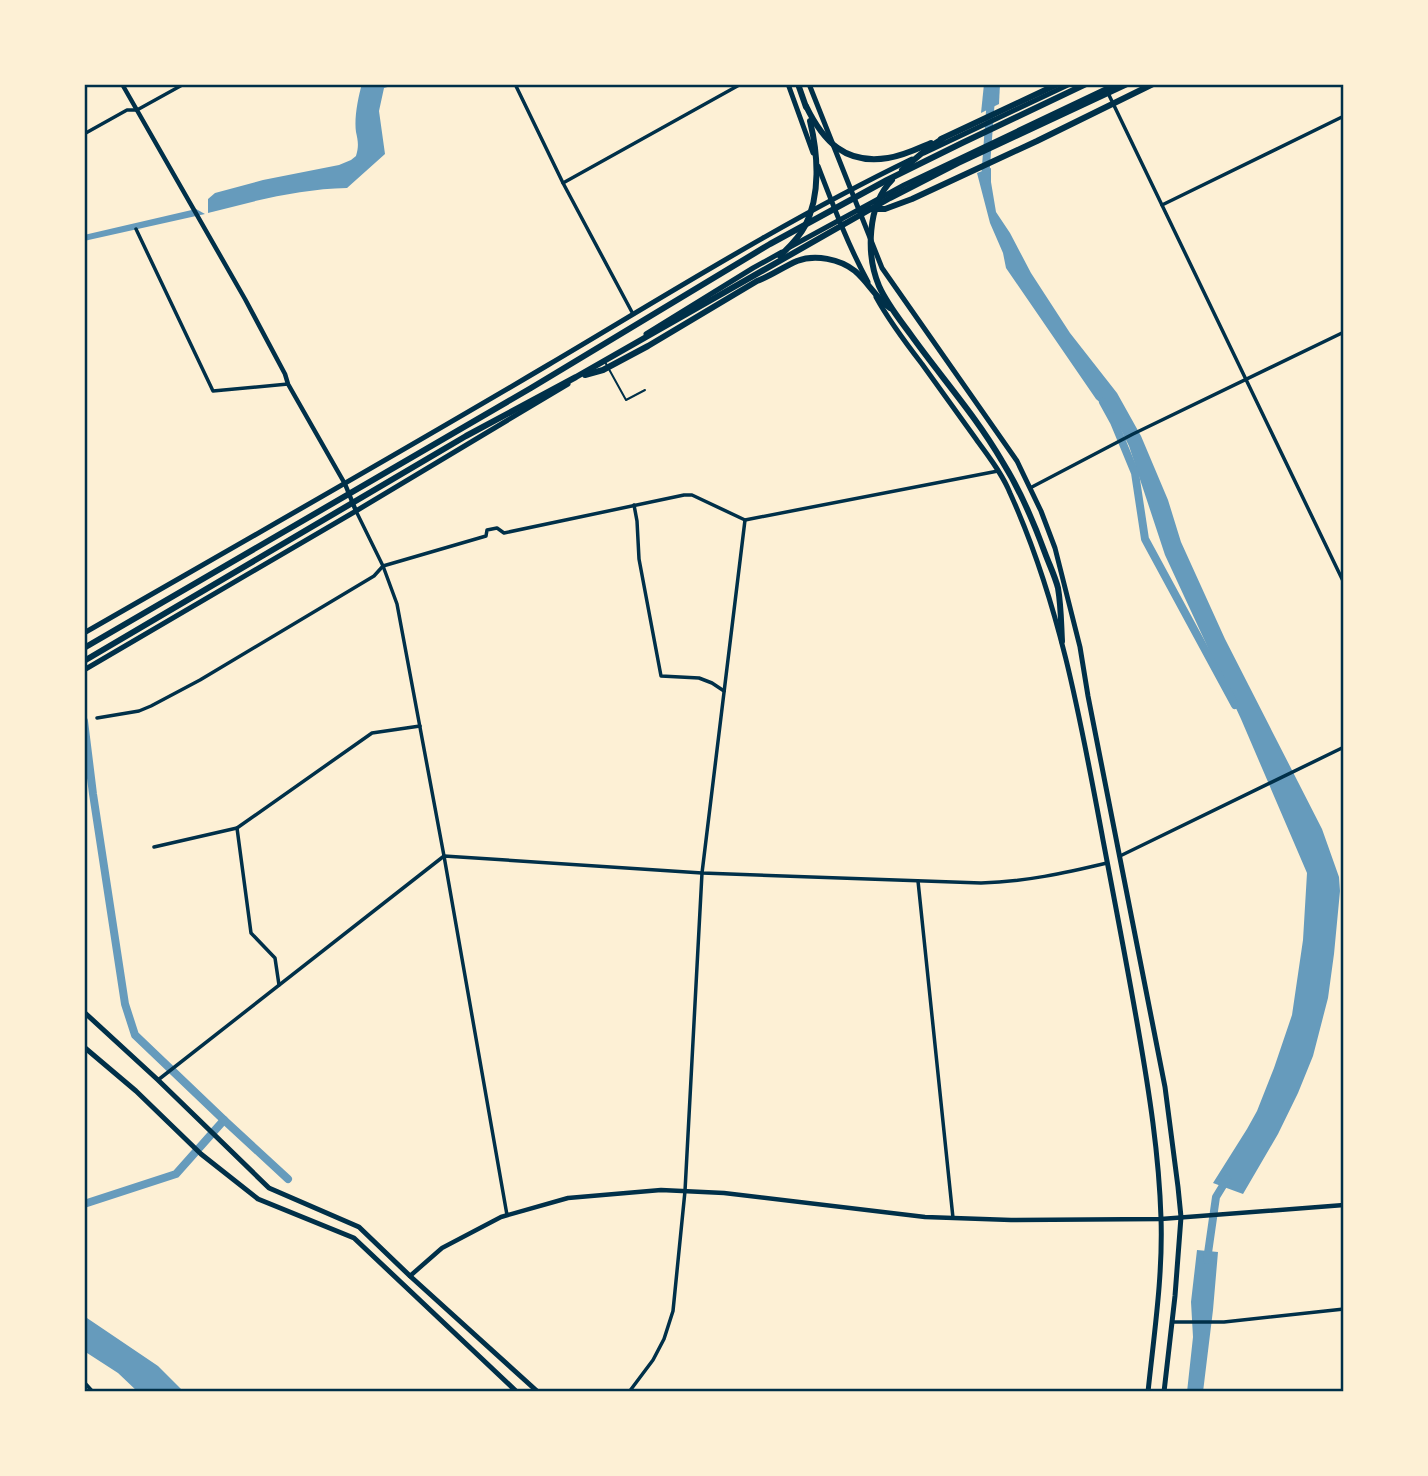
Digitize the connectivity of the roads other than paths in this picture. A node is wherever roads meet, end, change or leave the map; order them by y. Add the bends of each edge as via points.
1 (122, 84) edge
2 (184, 84) edge
3 (514, 84) edge
4 (741, 84) edge
5 (788, 84) edge
6 (798, 84) edge
7 (809, 84) edge
8 (1058, 84) edge
9 (1070, 84) edge
10 (1086, 84) edge
11 (1116, 84) edge
12 (1127, 84) edge
13 (1153, 84) edge
14 (1106, 89) junction
15 (806, 106) junction
16 (137, 110) junction
17 (1344, 116) edge
18 (84, 134) edge
19 (942, 139) junction
20 (563, 183) junction
21 (850, 189) junction
22 (830, 201) junction
23 (1162, 205) junction
24 (859, 209) junction
25 (839, 220) junction
26 (136, 229) dead end
27 (757, 281) junction
28 (896, 313) junction
29 (633, 314) junction
30 (1344, 332) edge
31 (604, 361) junction
32 (576, 377) junction
33 (1246, 379) junction
34 (288, 384) junction
35 (645, 390) dead end
36 (998, 471) junction
37 (345, 484) junction
38 (1030, 488) junction
39 (634, 505) junction
40 (356, 511) junction
41 (745, 520) junction
42 (383, 566) junction
43 (1344, 583) edge
44 (84, 633) edge
45 (1062, 641) junction
46 (84, 648) edge
47 (84, 661) edge
48 (84, 670) edge
49 (724, 691) junction
50 (97, 718) dead end
51 (420, 726) junction
52 (1344, 747) edge
53 (237, 828) junction
54 (153, 847) dead end
55 (444, 856) junction
56 (1120, 856) junction
57 (1107, 863) junction
58 (702, 873) junction
59 (918, 881) junction
60 (279, 985) junction
61 (84, 1012) edge
62 (84, 1047) edge
63 (158, 1080) junction
64 (685, 1191) junction
65 (1344, 1205) edge
66 (507, 1216) junction
67 (1181, 1217) junction
68 (953, 1218) junction
69 (1161, 1219) junction
70 (410, 1276) junction
71 (1344, 1309) edge
72 (1172, 1322) junction
73 (84, 1382) edge
74 (93, 1392) edge
75 (517, 1392) edge
76 (538, 1392) edge
77 (629, 1392) edge
78 (1148, 1392) edge
79 (1164, 1392) edge

1 - 16 street
2 - 16 street
3 - 20 street
4 - 20 street
5 - 22 main road
6 - 15 highway
7 - 21 main road
8 - 19 highway
9 - 21 main road
10 - 46 highway via 887,180 770,244
11 - 14 main road
12 - 32 highway via 890,198
13 - 24 highway via 912,199 885,209
14 - 23 street
14 - 24 main road
15 - 19 highway via 827,140 859,157 891,158
15 - 27 highway via 815,148 813,202 794,242
16 - 18 street via 127,110
16 - 34 street
17 - 23 street
19 - 28 highway via 887,185 875,213 872,246 876,276
20 - 29 street
21 - 22 main road
21 - 24 main road
22 - 25 main road
22 - 29 main road
23 - 33 street
24 - 25 main road
24 - 38 main road via 882,268 1017,461
25 - 31 main road
25 - 36 main road via 887,317
26 - 34 street via 213,391
27 - 28 highway via 797,261 831,260 855,271
27 - 32 highway via 603,370
28 - 45 highway via 977,422 1023,499 1057,586
29 - 37 main road
30 - 33 street
31 - 35 lane via 626,400
31 - 40 main road
32 - 47 highway via 466,436
33 - 38 street
33 - 43 street
34 - 37 street
36 - 41 street
36 - 45 main road via 1038,561
37 - 40 street
37 - 44 main road
38 - 56 main road via 1055,548 1080,647
39 - 41 street via 692,495
39 - 42 street via 504,533 497,528 487,530 486,536
39 - 49 street via 661,676 699,678
40 - 42 street
40 - 48 main road
41 - 49 street
42 - 50 street via 191,686 139,711
42 - 51 street via 397,604
45 - 57 main road
49 - 58 street
51 - 53 street via 372,733
51 - 55 street
52 - 56 street
53 - 54 street
53 - 60 street via 251,933 275,958
55 - 58 street
55 - 60 street
55 - 66 street
56 - 67 main road via 1165,1087
57 - 59 street via 998,883
57 - 69 main road via 1149,1093
58 - 59 street
58 - 64 street
59 - 68 street
60 - 63 street
61 - 63 main road
62 - 75 main road via 201,1154 258,1199 354,1238
63 - 70 main road via 269,1188 359,1227
64 - 66 street via 568,1198
64 - 68 street
64 - 77 street via 669,1327 653,1360
65 - 67 street
66 - 70 street via 442,1248
67 - 69 street
67 - 72 main road
68 - 69 street
69 - 78 main road
70 - 76 main road
71 - 72 street via 1224,1322
72 - 79 main road
73 - 74 street

